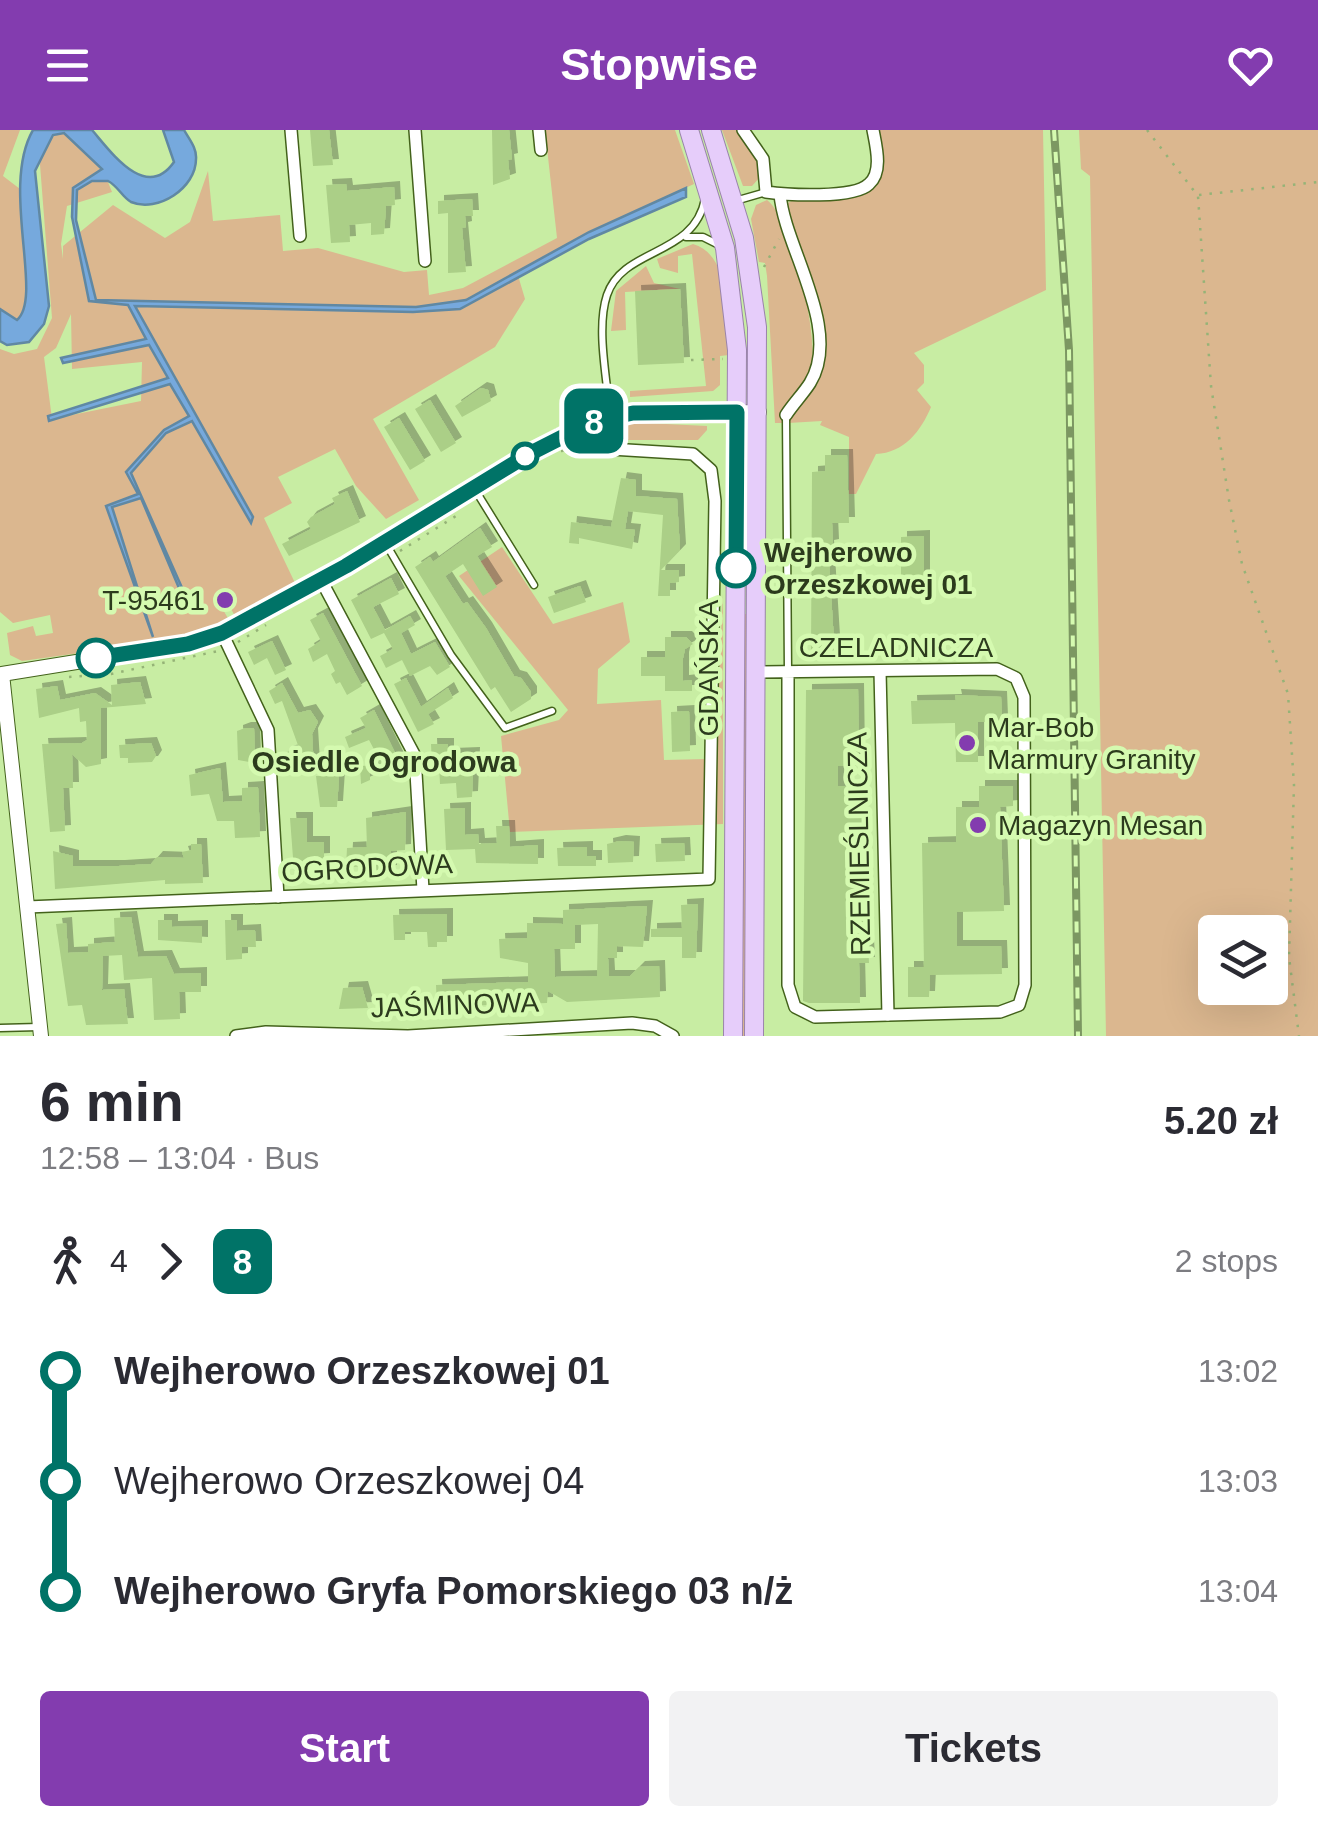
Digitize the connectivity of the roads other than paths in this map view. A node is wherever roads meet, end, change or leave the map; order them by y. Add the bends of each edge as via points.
1 (291, 130) edge
2 (414, 130) edge
3 (540, 130) edge
4 (690, 130) edge
5 (711, 130) edge
6 (743, 130) edge
7 (873, 130) edge
8 (542, 150) dead end
9 (708, 183) junction
10 (773, 193) junction
11 (732, 194) junction
12 (300, 236) dead end
13 (685, 237) junction
14 (724, 248) junction
15 (425, 262) dead end
16 (737, 412) junction
17 (759, 412) junction
18 (610, 415) junction
19 (786, 415) joint
20 (474, 488) junction
21 (385, 543) junction
22 (322, 580) junction
23 (534, 585) dead end
24 (222, 633) junction
25 (880, 671) junction
26 (756, 672) junction
27 (788, 672) junction
28 (1, 674) edge
29 (552, 711) dead end
30 (423, 890) junction
31 (278, 897) junction
32 (28, 907) junction
33 (888, 1015) junction
34 (0, 1028) edge
35 (41, 1031) edge
36 (236, 1036) edge
37 (673, 1036) edge
38 (733, 1036) edge
39 (756, 1036) edge

1 - 12 street
2 - 15 street
3 - 8 street
4 - 9 main road, GDAŃSKA
5 - 11 main road, GDAŃSKA
6 - 10 street via 763,159
7 - 10 street via 877,171 870,184
9 - 13 lane via 701,218
9 - 14 main road, GDAŃSKA
10 - 11 lane
10 - 19 street via 810,280 816,316 812,380
11 - 17 main road, GDAŃSKA via 752,290
13 - 14 lane
13 - 18 lane via 625,272 608,295
14 - 16 main road, GDAŃSKA via 735,323
16 - 17 street
16 - 18 street
16 - 38 main road, GDAŃSKA
17 - 26 main road, GDAŃSKA
18 - 20 street via 560,436
18 - 30 street, OGRODOWA via 611,450 692,454 711,470 709,879
19 - 27 lane
20 - 21 street
20 - 23 lane
21 - 22 street
21 - 29 lane via 451,655 506,728
22 - 24 street
22 - 30 street via 415,756
24 - 28 street
24 - 31 street via 234,645 268,730
25 - 27 street, CZELADNICZA
25 - 33 street, RZEMIEŚLNICZA
25 - 33 street, CZELADNICZA via 997,670 1016,678 1024,696 1024,996 1020,1005 1000,1012
26 - 27 street, CZELADNICZA
26 - 39 main road, GDAŃSKA
27 - 33 street, CZELADNICZA via 788,985 795,1008 816,1017
28 - 32 street
30 - 31 street, OGRODOWA
31 - 32 street, OGRODOWA
32 - 35 street
34 - 35 lane
36 - 37 street, JAŚMINOWA via 408,1036 632,1023

